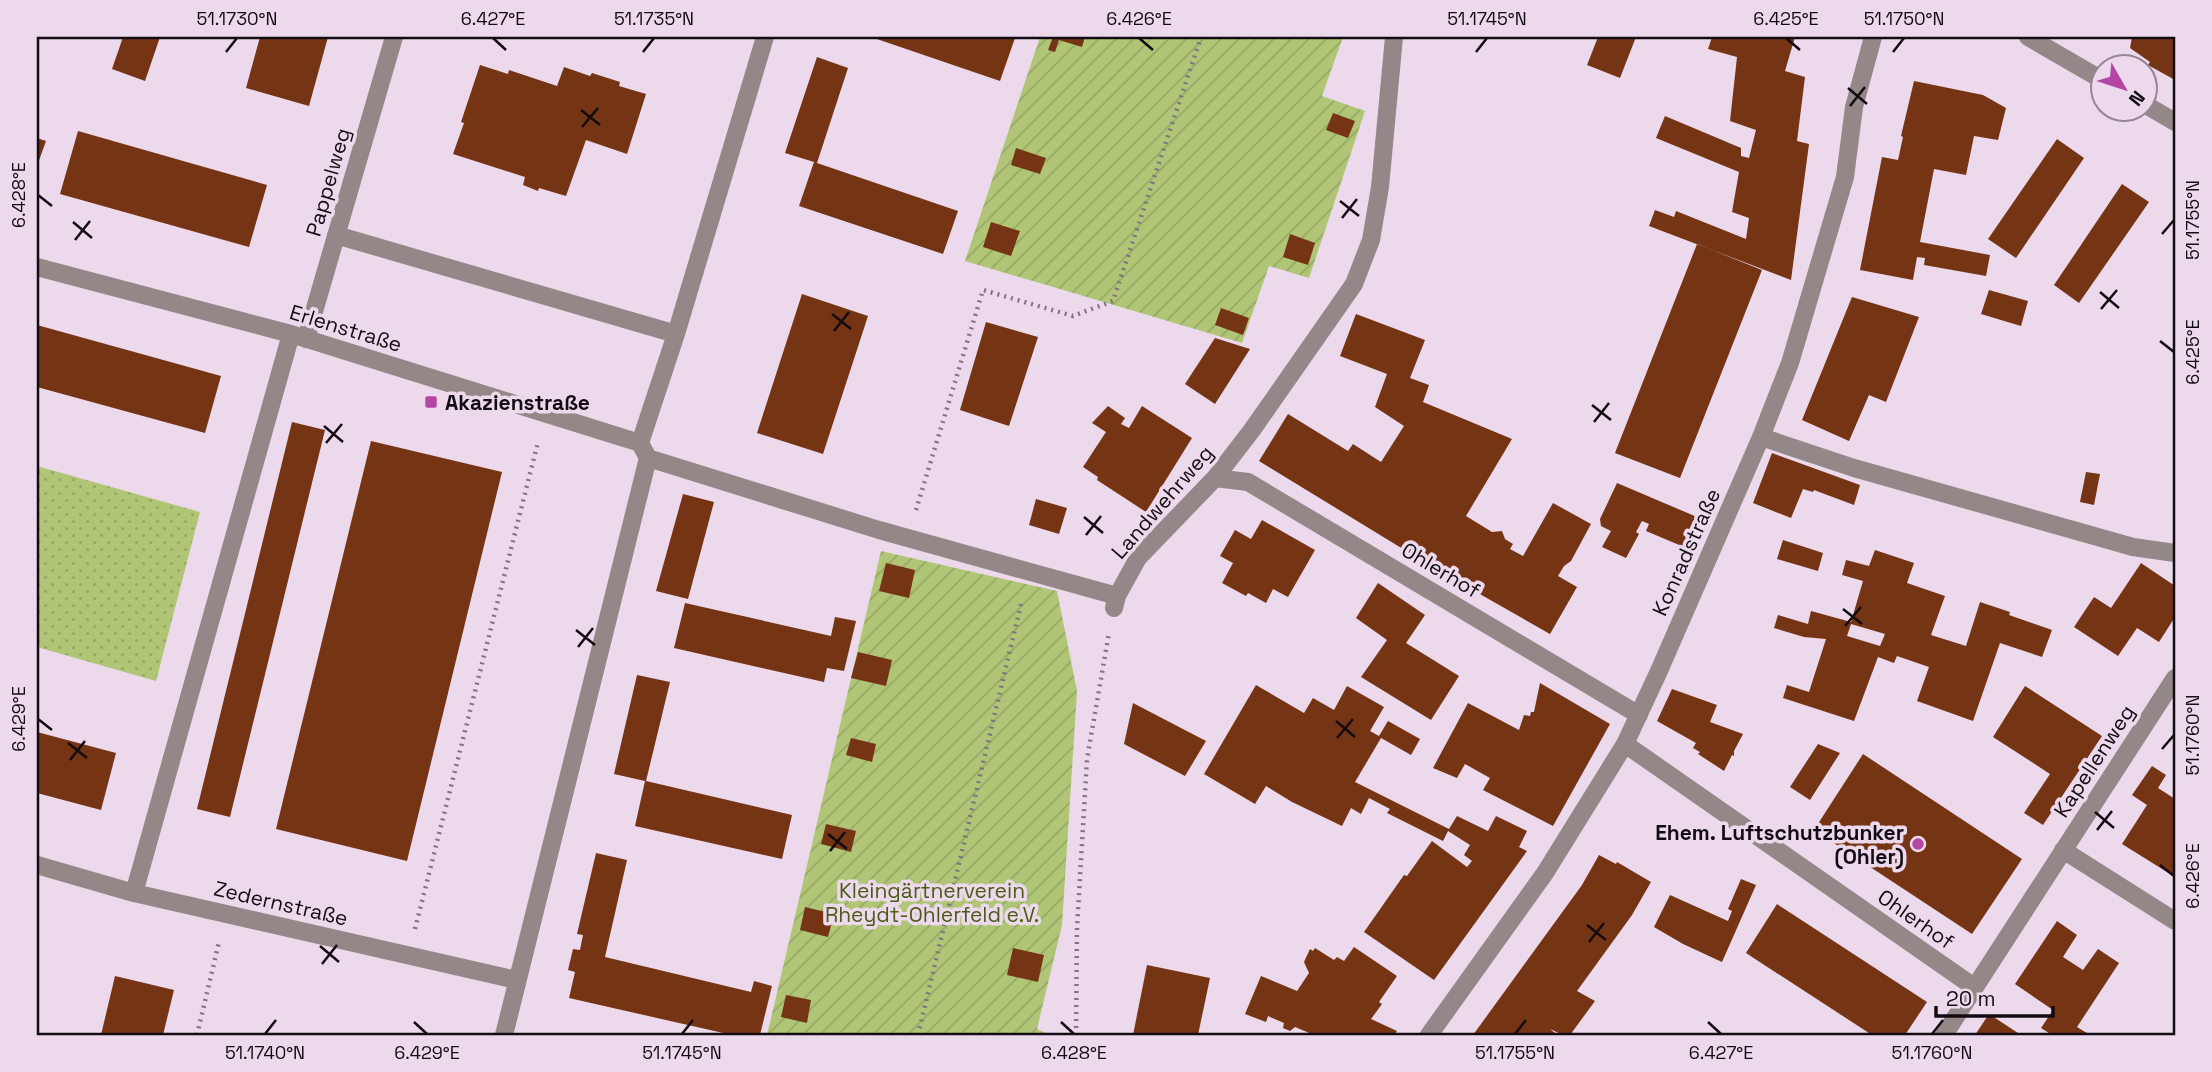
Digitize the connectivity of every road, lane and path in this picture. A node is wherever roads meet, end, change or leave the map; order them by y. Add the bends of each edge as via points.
1 (394, 37) edge
2 (765, 37) edge
3 (1201, 37) edge
4 (1394, 37) edge
5 (1873, 37) edge
6 (2028, 37) edge
7 (2090, 73) edge
8 (336, 235) junction
9 (37, 267) edge
10 (676, 334) junction
11 (298, 336) junction
12 (545, 414) junction
13 (1761, 437) junction
14 (644, 451) junction
15 (1215, 478) junction
16 (908, 538) junction
17 (2175, 553) edge
18 (1029, 572) junction
19 (1116, 602) junction
20 (2175, 677) edge
21 (2169, 701) edge
22 (1639, 715) junction
23 (1625, 744) junction
24 (2063, 850) junction
25 (37, 865) edge
26 (134, 893) junction
27 (226, 914) junction
28 (2175, 921) edge
29 (408, 955) junction
30 (517, 980) junction
31 (1974, 987) junction
32 (197, 1035) edge
33 (504, 1035) edge
34 (918, 1035) edge
35 (1076, 1035) edge
36 (1429, 1035) edge
37 (1944, 1035) edge

1 - 8 street, Pappelweg
2 - 10 street
3 - 16 path via 1113,301 1073,316 984,290
4 - 15 street, Landwehrweg via 1380,187 1371,240 1358,273
5 - 13 street, Konradstraße via 1854,107 1845,177 1790,363
6 - 7 street
8 - 10 street
8 - 11 street, Pappelweg
9 - 11 street, Erlenstraße
10 - 14 street
11 - 12 street, Erlenstraße
11 - 26 street, Pappelweg
12 - 14 street, Erlenstraße
12 - 29 path
13 - 17 street via 2133,547
13 - 22 street, Konradstraße
14 - 16 street, Erlenstraße
14 - 30 street
15 - 19 street, Landwehrweg via 1138,558
15 - 22 street, Ohlerhof via 1248,482
16 - 18 street, Erlenstraße
18 - 19 street, Erlenstraße
18 - 34 path
19 - 35 path via 1087,759
20 - 21 street, Kapellenweg
21 - 24 street, Kapellenweg
22 - 23 street, Konradstraße
23 - 31 street, Ohlerhof
23 - 36 street, Konradstraße via 1545,873
24 - 28 street, Kapellenweg
24 - 31 street, Kapellenweg
25 - 26 street, Zedernstraße
26 - 27 street, Zedernstraße
27 - 29 street, Zedernstraße
27 - 32 path
29 - 30 street, Zedernstraße
30 - 33 street
31 - 37 street, Kapellenweg

